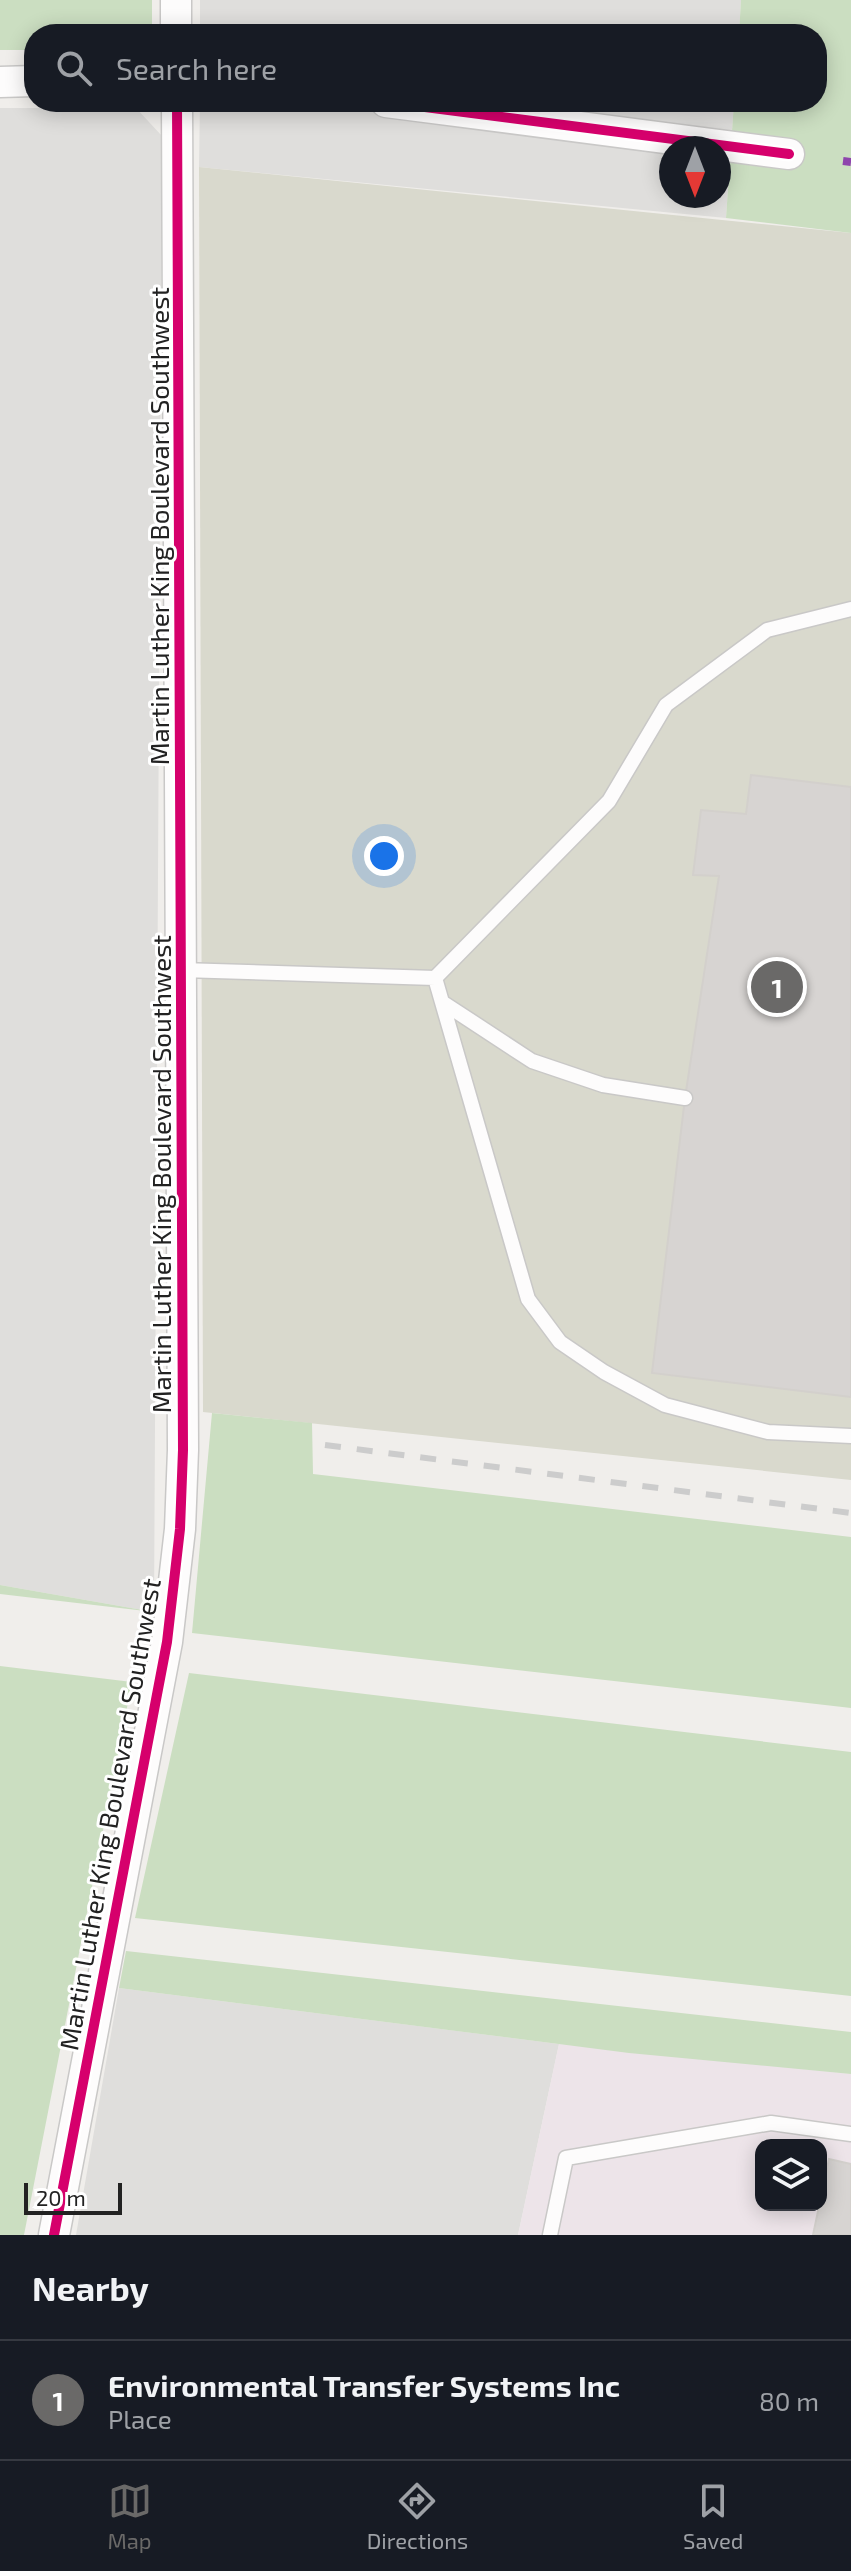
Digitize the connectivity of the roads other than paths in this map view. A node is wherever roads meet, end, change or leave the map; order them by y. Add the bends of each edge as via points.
1 (176, 0) edge
2 (176, 24) edge
3 (24, 81) edge
4 (0, 82) edge
5 (177, 112) edge
6 (464, 112) edge
7 (789, 154) dead end
8 (851, 609) edge
9 (181, 970) junction
10 (435, 978) junction
11 (442, 1002) junction
12 (685, 1098) dead end
13 (851, 1436) edge
14 (851, 2134) edge
15 (54, 2235) edge
16 (550, 2235) edge

1 - 2 street
3 - 4 street
5 - 9 street, Martin Luther King Boulevard Southwest
6 - 7 street
8 - 10 lane via 767,630 666,705 609,801
9 - 10 lane
9 - 15 street, Martin Luther King Boulevard Southwest via 180,1529 167,1642
10 - 11 lane
11 - 12 lane via 532,1061 603,1085
11 - 13 lane via 528,1299 560,1342 665,1405 768,1432
14 - 16 lane via 771,2123 566,2158

